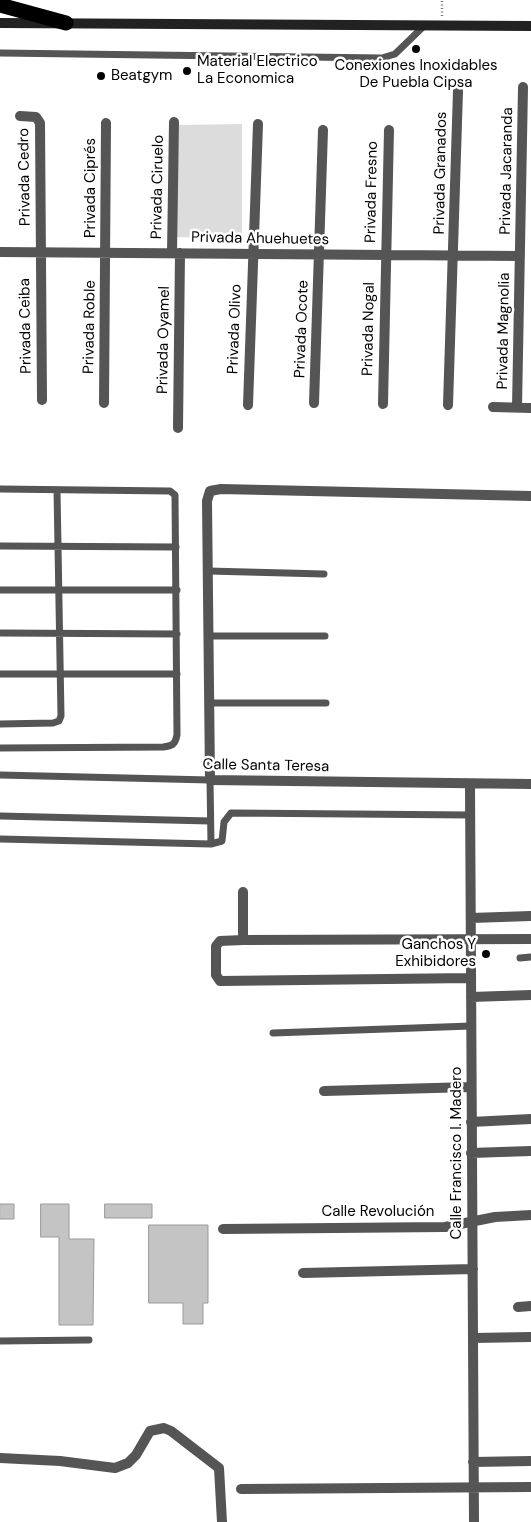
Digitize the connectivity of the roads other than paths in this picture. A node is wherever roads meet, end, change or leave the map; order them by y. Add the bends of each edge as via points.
1 (0, 5) edge
2 (0, 23) edge
3 (66, 23) junction
4 (425, 25) junction
5 (531, 26) edge
6 (0, 53) edge
7 (524, 87) dead end
8 (458, 91) dead end
9 (20, 116) dead end
10 (174, 122) dead end
11 (106, 123) dead end
12 (258, 124) dead end
13 (323, 130) dead end
14 (389, 130) dead end
15 (0, 252) edge
16 (106, 252) junction
17 (41, 253) junction
18 (176, 253) junction
19 (252, 254) junction
20 (320, 255) junction
21 (386, 255) junction
22 (454, 255) junction
23 (520, 256) junction
24 (42, 400) dead end
25 (104, 403) dead end
26 (314, 403) dead end
27 (382, 404) dead end
28 (248, 405) dead end
29 (448, 405) dead end
30 (517, 407) junction
31 (493, 408) dead end
32 (531, 408) edge
33 (178, 428) dead end
34 (0, 489) edge
35 (58, 490) junction
36 (531, 496) edge
37 (0, 546) edge
38 (58, 547) junction
39 (176, 547) junction
40 (208, 570) junction
41 (324, 574) dead end
42 (0, 590) edge
43 (177, 590) junction
44 (59, 591) junction
45 (0, 633) edge
46 (60, 633) junction
47 (177, 634) junction
48 (209, 636) junction
49 (325, 636) dead end
50 (0, 674) edge
51 (177, 674) junction
52 (61, 675) junction
53 (209, 703) junction
54 (326, 703) dead end
55 (0, 724) edge
56 (0, 748) edge
57 (0, 775) edge
58 (210, 780) junction
59 (531, 784) edge
60 (470, 785) junction
61 (470, 815) junction
62 (0, 816) edge
63 (210, 820) junction
64 (0, 839) edge
65 (211, 844) junction
66 (243, 892) dead end
67 (531, 916) edge
68 (471, 918) junction
69 (531, 939) edge
70 (243, 940) junction
71 (471, 940) junction
72 (520, 958) dead end
73 (531, 958) edge
74 (471, 978) junction
75 (531, 995) edge
76 (471, 997) junction
77 (471, 1026) junction
78 (273, 1033) dead end
79 (471, 1087) junction
80 (324, 1091) dead end
81 (531, 1119) edge
82 (471, 1122) junction
83 (531, 1151) edge
84 (471, 1153) junction
85 (531, 1215) edge
86 (472, 1221) junction
87 (223, 1229) dead end
88 (473, 1268) junction
89 (303, 1273) dead end
90 (531, 1306) edge
91 (518, 1307) dead end
92 (531, 1337) edge
93 (473, 1338) junction
94 (89, 1340) dead end
95 (0, 1341) edge
96 (0, 1458) edge
97 (473, 1462) junction
98 (531, 1462) edge
99 (531, 1487) edge
100 (473, 1488) junction
101 (241, 1489) dead end
102 (222, 1522) edge
103 (474, 1522) edge

1 - 3 highway
2 - 3 main road
3 - 4 main road
4 - 5 main road
4 - 6 lane via 395,54 382,58
7 - 23 street, Privada Jacaranda
8 - 22 street, Privada Granados
9 - 17 street, Privada Cedro via 36,117 40,124
10 - 18 street, Privada Ciruelo
11 - 16 street, Privada Ciprés
12 - 19 street, Privada Olivo
13 - 20 street, Privada Ocote
14 - 21 street, Privada Fresno
15 - 17 street, Privada Ahuehuetes
16 - 17 street, Privada Ahuehuetes
16 - 18 street, Privada Ahuehuetes
16 - 25 street, Privada Roble
17 - 24 street, Privada Ceiba
18 - 19 street, Privada Ahuehuetes
18 - 33 street, Privada Oyamel
19 - 20 street, Privada Ahuehuetes
19 - 28 street, Privada Olivo
20 - 21 street, Privada Ahuehuetes
20 - 26 street, Privada Ocote
21 - 22 street, Privada Ahuehuetes
21 - 27 street, Privada Nogal
22 - 23 street, Privada Ahuehuetes
22 - 29 street, Privada Granados
23 - 30 street, Privada Magnolia
30 - 31 street, Privada Magnolia
30 - 32 street, Privada Magnolia
34 - 35 lane
35 - 38 lane
35 - 39 lane via 170,492 177,500
36 - 40 street via 210,491 207,501
37 - 38 lane
38 - 39 lane
38 - 44 lane
39 - 43 lane
40 - 41 lane
40 - 48 street
42 - 44 lane
43 - 44 lane
43 - 47 lane
44 - 46 lane
45 - 46 lane
46 - 47 lane
46 - 52 lane
47 - 51 lane
48 - 49 lane
48 - 53 street
50 - 52 lane
51 - 52 lane
51 - 56 lane via 178,735 172,746
52 - 55 lane via 59,720 53,724
53 - 54 lane
53 - 58 street
57 - 58 lane, Calle Santa Teresa
58 - 60 street, Calle Santa Teresa
58 - 63 lane
59 - 60 street, Calle Santa Teresa
60 - 61 street, Calle Francisco I. Madero
61 - 65 lane via 230,813 224,822 222,841
61 - 68 street, Calle Francisco I. Madero
62 - 63 lane
63 - 65 lane
64 - 65 lane
66 - 70 street
67 - 68 street
68 - 71 street, Calle Francisco I. Madero
69 - 71 street
70 - 71 street
70 - 74 street via 217,943 217,979 220,981
71 - 74 street, Calle Francisco I. Madero
72 - 73 lane
74 - 76 street, Calle Francisco I. Madero
75 - 76 street
76 - 77 street, Calle Francisco I. Madero
77 - 78 lane
77 - 79 street, Calle Francisco I. Madero
79 - 80 street
79 - 82 street, Calle Francisco I. Madero
81 - 82 street
82 - 84 street, Calle Francisco I. Madero
83 - 84 street
84 - 86 street, Calle Francisco I. Madero
85 - 86 street, Calle Revolución via 495,1216
86 - 87 street, Calle Revolución via 445,1227
86 - 88 street, Calle Francisco I. Madero
88 - 89 street
88 - 93 street, Calle Francisco I. Madero
90 - 91 street
92 - 93 street
93 - 97 street, Calle Francisco I. Madero
94 - 95 lane
96 - 102 street via 115,1468 128,1463 136,1455 150,1431 164,1428 220,1468
97 - 98 street
97 - 100 street, Calle Francisco I. Madero
99 - 100 street
100 - 101 street
100 - 103 street, Calle Francisco I. Madero

